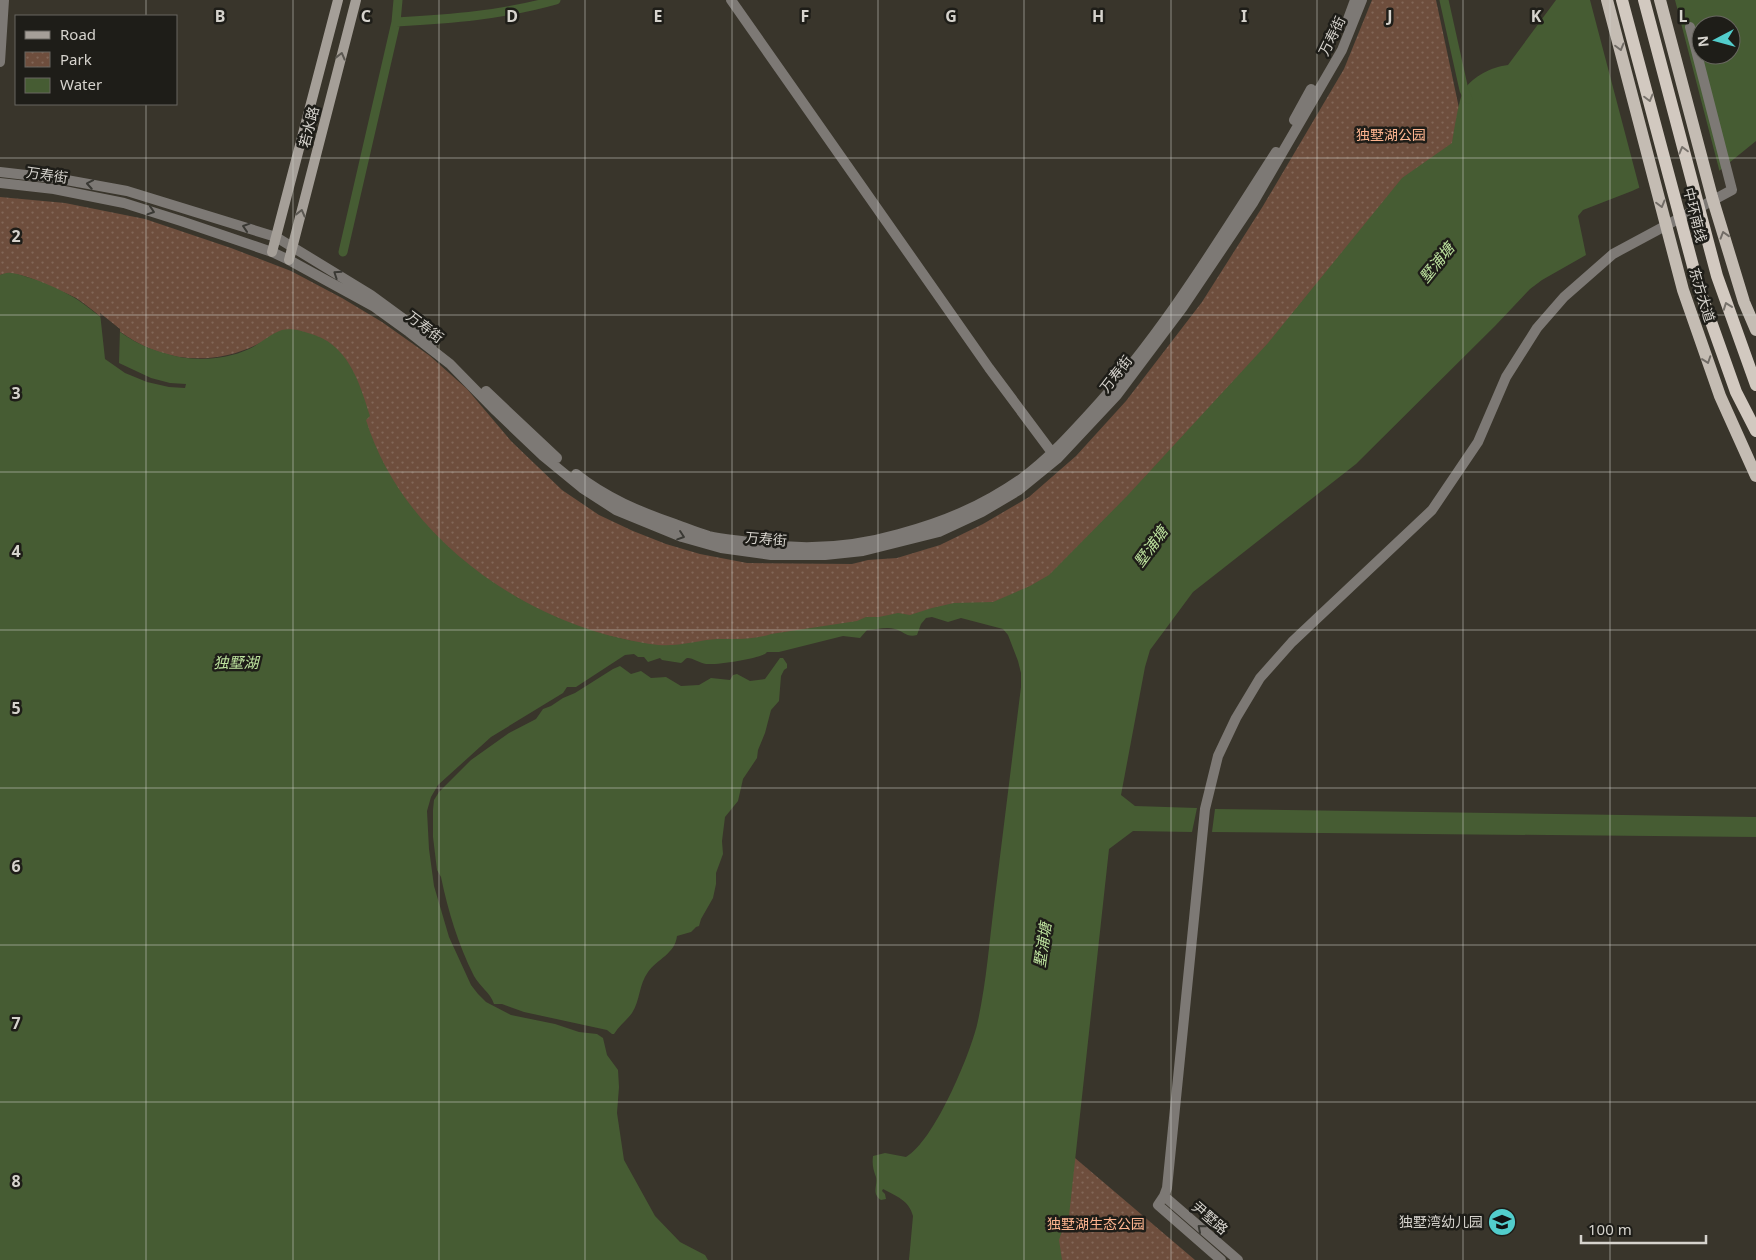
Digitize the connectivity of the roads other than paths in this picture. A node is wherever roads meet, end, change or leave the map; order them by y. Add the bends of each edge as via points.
1 (4, 0) edge
2 (338, 0) edge
3 (356, 0) edge
4 (731, 0) edge
5 (1354, 0) edge
6 (1362, 0) edge
7 (1607, 0) edge
8 (1622, 0) edge
9 (1644, 0) edge
10 (1660, 0) edge
11 (1690, 27) dead end
12 (0, 62) edge
13 (0, 172) edge
14 (0, 183) edge
15 (276, 237) junction
16 (293, 246) junction
17 (272, 252) junction
18 (290, 260) junction
19 (350, 289) junction
20 (1756, 330) edge
21 (1756, 385) edge
22 (1756, 432) edge
23 (1054, 456) junction
24 (1756, 476) edge
25 (1161, 1201) junction
26 (1221, 1260) edge
27 (1238, 1260) edge

1 - 12 street
2 - 15 main road, 若水路
16 -> 3 main road, 若水路
4 - 23 street
5 - 23 street, 万寿街 via 1335,49 1280,145 1211,252 1115,386
6 - 23 street, 万寿街 via 1342,50 1254,203 1118,395
7 -> 24 main road, 东方大道, bridge via 1683,290 1720,396
8 -> 22 highway, 中环南线, bridge via 1698,285 1736,392
21 -> 9 highway, 中环南线, bridge via 1717,276
20 -> 10 main road, bridge via 1744,302 1712,197
11 - 25 street via 1732,190 1613,254 1564,297 1537,328 1506,377 1478,442 1432,510 1292,642 1260,678 1218,756 1205,808 1166,1188
15 -> 13 street, 万寿街 via 127,191
14 -> 17 street, 万寿街 via 124,202
15 - 16 street, 万寿街
15 - 17 main road, 若水路
16 - 18 main road, 若水路
19 -> 16 street, 万寿街 via 321,263
17 - 18 street, 万寿街
18 - 19 street, 万寿街
19 - 23 street, 万寿街 via 371,295 412,325 548,452 585,481 638,511 708,536 768,546 827,548 877,540 936,524 974,508
25 - 26 street, 尹墅路
27 -> 25 street, 尹墅路

